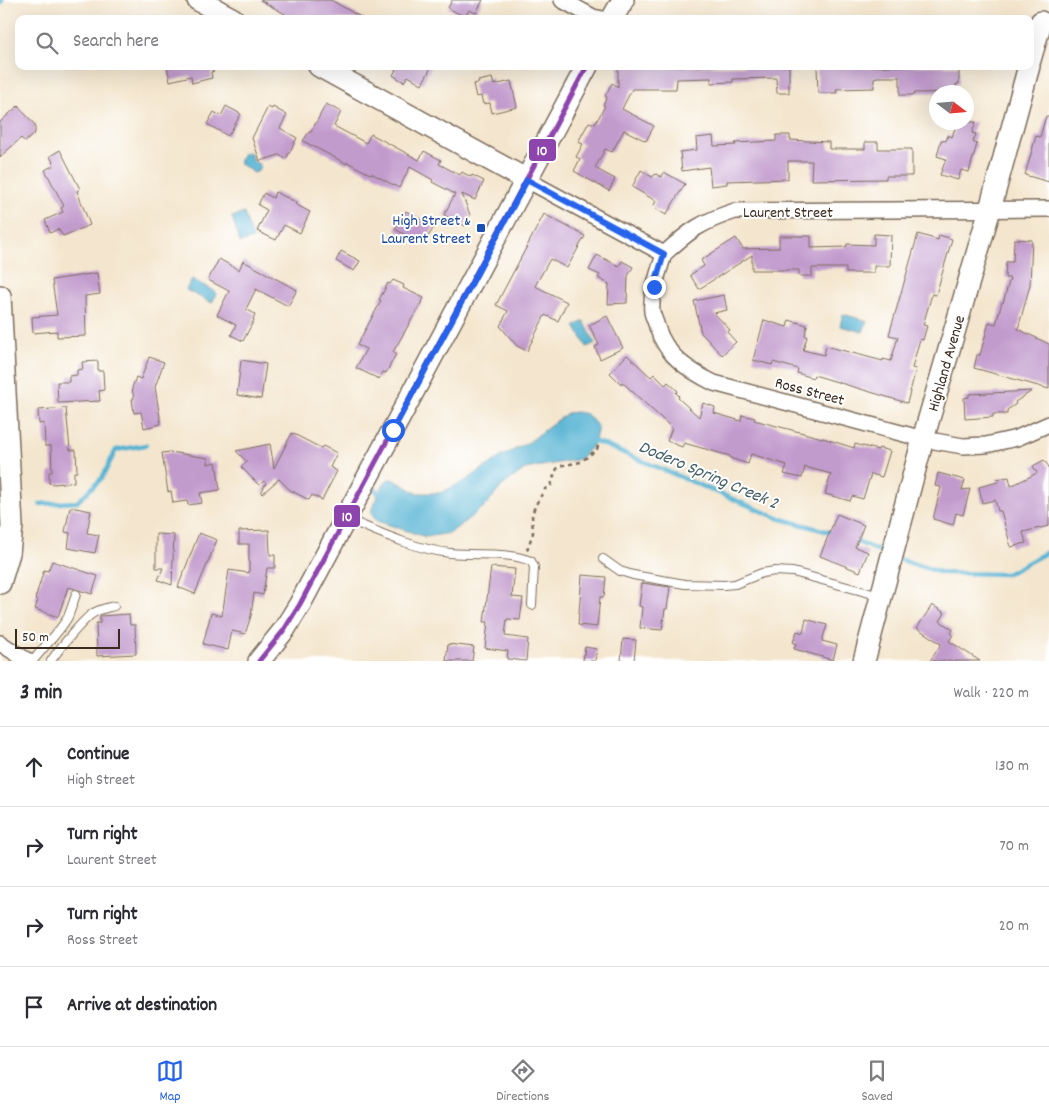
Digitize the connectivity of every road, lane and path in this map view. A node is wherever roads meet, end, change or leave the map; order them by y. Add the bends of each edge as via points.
1 (198, 0) edge
2 (562, 0) edge
3 (623, 0) edge
4 (225, 15) edge
5 (589, 15) edge
6 (614, 15) edge
7 (1040, 22) edge
8 (1034, 45) edge
9 (326, 70) edge
10 (585, 70) edge
11 (1027, 70) edge
12 (527, 180) junction
13 (990, 209) junction
14 (1049, 209) edge
15 (664, 254) junction
16 (0, 296) edge
17 (1049, 424) edge
18 (923, 438) junction
19 (599, 443) dead end
20 (346, 518) junction
21 (521, 557) junction
22 (603, 559) dead end
23 (0, 583) edge
24 (76, 594) dead end
25 (881, 596) junction
26 (532, 605) dead end
27 (114, 606) dead end
28 (0, 643) edge
29 (28, 661) edge
30 (33, 661) edge
31 (51, 661) edge
32 (259, 661) edge
33 (864, 661) edge

1 - 4 street
2 - 5 street
3 - 6 street
7 - 8 street
9 - 12 street
10 - 12 street
11 - 13 street, Highland Avenue
12 - 15 street
12 - 20 street
13 - 14 street, Laurent Street
13 - 15 street, Laurent Street via 735,211 712,218 689,231
13 - 18 street, Highland Avenue
15 - 18 street, Ross Street via 654,287 652,312 670,354 690,371 714,383
16 - 23 street via 12,526 9,553
17 - 18 street, Ross Street via 986,446 964,446
18 - 25 street, Highland Avenue
19 - 21 path via 597,449 581,462 559,466 551,486 545,489 532,514 533,533 529,548
20 - 21 lane via 429,549
20 - 32 street via 300,604
21 - 26 lane via 531,561 534,567
22 - 25 lane via 620,571 633,575 685,584 735,584 762,573 793,572
24 - 30 lane via 68,617
25 - 33 street, Highland Avenue
27 - 31 lane via 91,614
28 - 29 street

